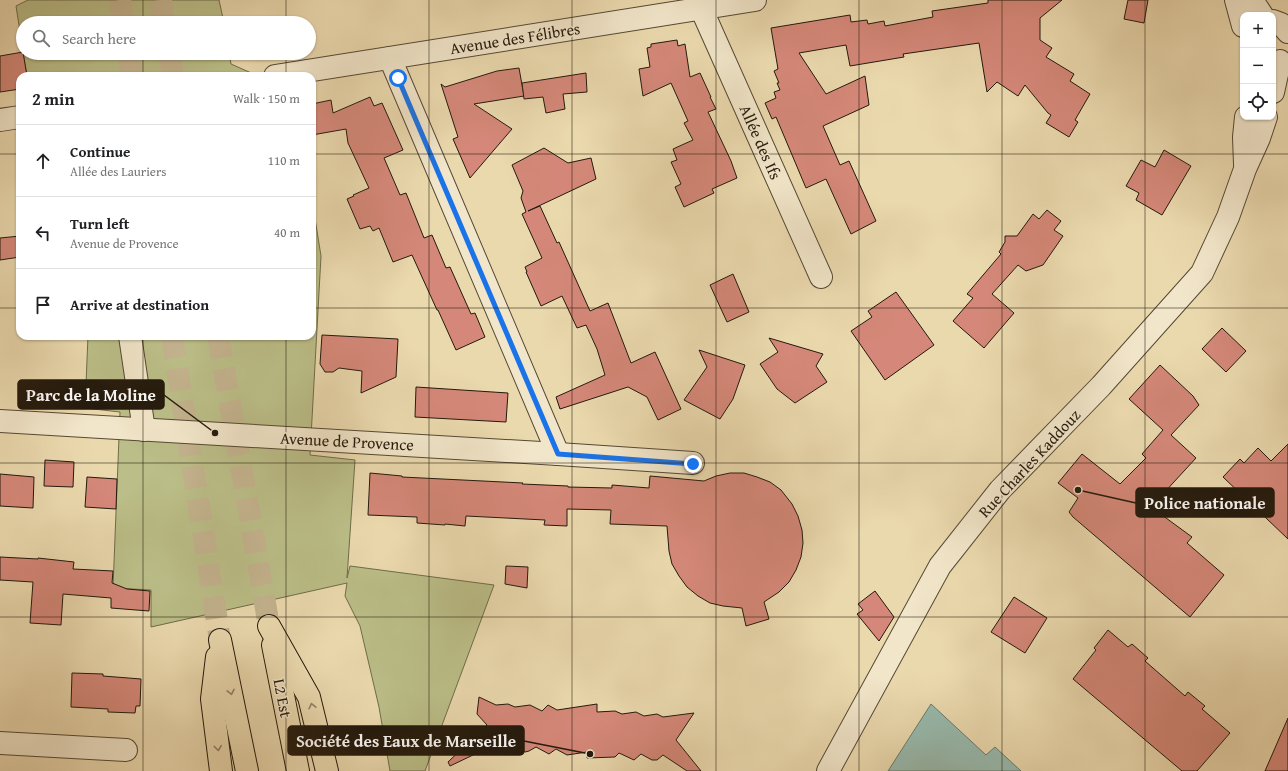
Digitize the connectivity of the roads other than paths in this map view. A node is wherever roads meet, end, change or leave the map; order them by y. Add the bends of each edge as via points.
1 (755, 0) edge
2 (1236, 0) edge
3 (1252, 0) edge
4 (701, 8) junction
5 (1240, 15) edge
6 (1278, 23) edge
7 (390, 58) junction
8 (1280, 58) edge
9 (301, 72) edge
10 (1275, 84) edge
11 (16, 118) edge
12 (0, 120) edge
13 (1246, 120) edge
14 (1265, 120) edge
15 (1245, 169) junction
16 (821, 277) dead end
17 (131, 340) edge
18 (0, 421) edge
19 (144, 430) junction
20 (558, 454) junction
21 (693, 464) dead end
22 (0, 743) edge
23 (126, 750) dead end
24 (221, 771) edge
25 (247, 771) edge
26 (298, 771) edge
27 (327, 771) edge
28 (828, 771) edge

1 - 4 street, Avenue des Félibres
2 - 5 street
3 - 6 street
4 - 7 street, Avenue des Félibres
4 - 16 street, Allée des Ifs
7 - 9 street, Avenue des Félibres
7 - 20 street
8 - 10 street
11 - 12 street
13 - 15 street, Rue Charles Kaddouz
14 - 15 street, Rue Charles Kaddouz via 1260,138
15 - 28 street, Rue Charles Kaddouz via 1228,217 1202,273 1101,386 1000,490 940,566
17 - 19 street
18 - 19 street, Avenue de Provence
19 - 20 street, Avenue de Provence
20 - 21 street, Avenue de Provence
22 - 23 street
24 - 25 highway via 212,699 220,640
27 -> 26 highway, L2 Est via 309,697 269,626

